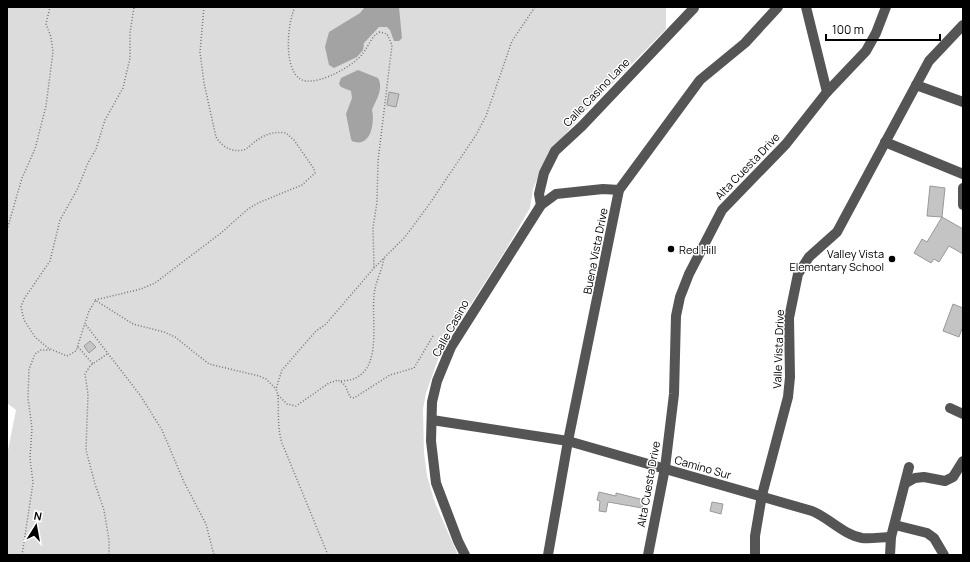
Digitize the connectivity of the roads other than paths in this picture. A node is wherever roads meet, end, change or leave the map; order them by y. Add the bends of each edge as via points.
1 (778, 7) edge
2 (806, 7) edge
3 (886, 7) edge
4 (694, 8) edge
5 (963, 25) edge
6 (916, 85) junction
7 (827, 92) junction
8 (963, 102) edge
9 (885, 142) junction
10 (963, 174) edge
11 (963, 188) edge
12 (619, 190) junction
13 (963, 192) edge
14 (540, 205) junction
15 (963, 206) edge
16 (950, 408) dead end
17 (963, 414) edge
18 (432, 420) junction
19 (568, 441) junction
20 (963, 461) edge
21 (909, 467) dead end
22 (664, 468) junction
23 (906, 483) junction
24 (762, 496) junction
25 (895, 524) junction
26 (891, 537) junction
27 (465, 555) edge
28 (548, 555) edge
29 (648, 555) edge
30 (755, 555) edge
31 (890, 555) edge
32 (944, 555) edge

1 - 12 street, Buena Vista Drive via 745,43 700,80
2 - 7 street
3 - 7 street, Alta Cuesta Drive via 866,51
4 - 14 street, Calle Casino Lane via 555,151 544,173 539,194
5 - 6 street, Valle Vista Drive via 929,61
6 - 8 street
6 - 9 street, Valle Vista Drive
7 - 22 street, Alta Cuesta Drive via 786,144 722,210 688,274 676,316 674,394
9 - 10 street
9 - 24 street, Valle Vista Drive via 837,232 809,257 798,274 788,318 788,397
11 - 13 street
12 - 14 street, Calle Casino via 602,189 556,194
12 - 19 street, Buena Vista Drive
13 - 15 street
14 - 18 street, Calle Casino via 450,347 437,381 432,402
16 - 17 street
18 - 19 street, Camino Sur
18 - 27 street, Calle Casino via 432,455 436,483
19 - 22 street, Camino Sur
19 - 28 street, Buena Vista Drive
20 - 23 street via 953,477 945,481 924,477
21 - 23 street
22 - 24 street, Camino Sur
22 - 29 street, Alta Cuesta Drive
23 - 25 street
24 - 26 street, Camino Sur via 824,516 851,535 863,538
24 - 30 street, Valle Vista Drive
25 - 26 street
25 - 32 street via 928,533
26 - 31 street

